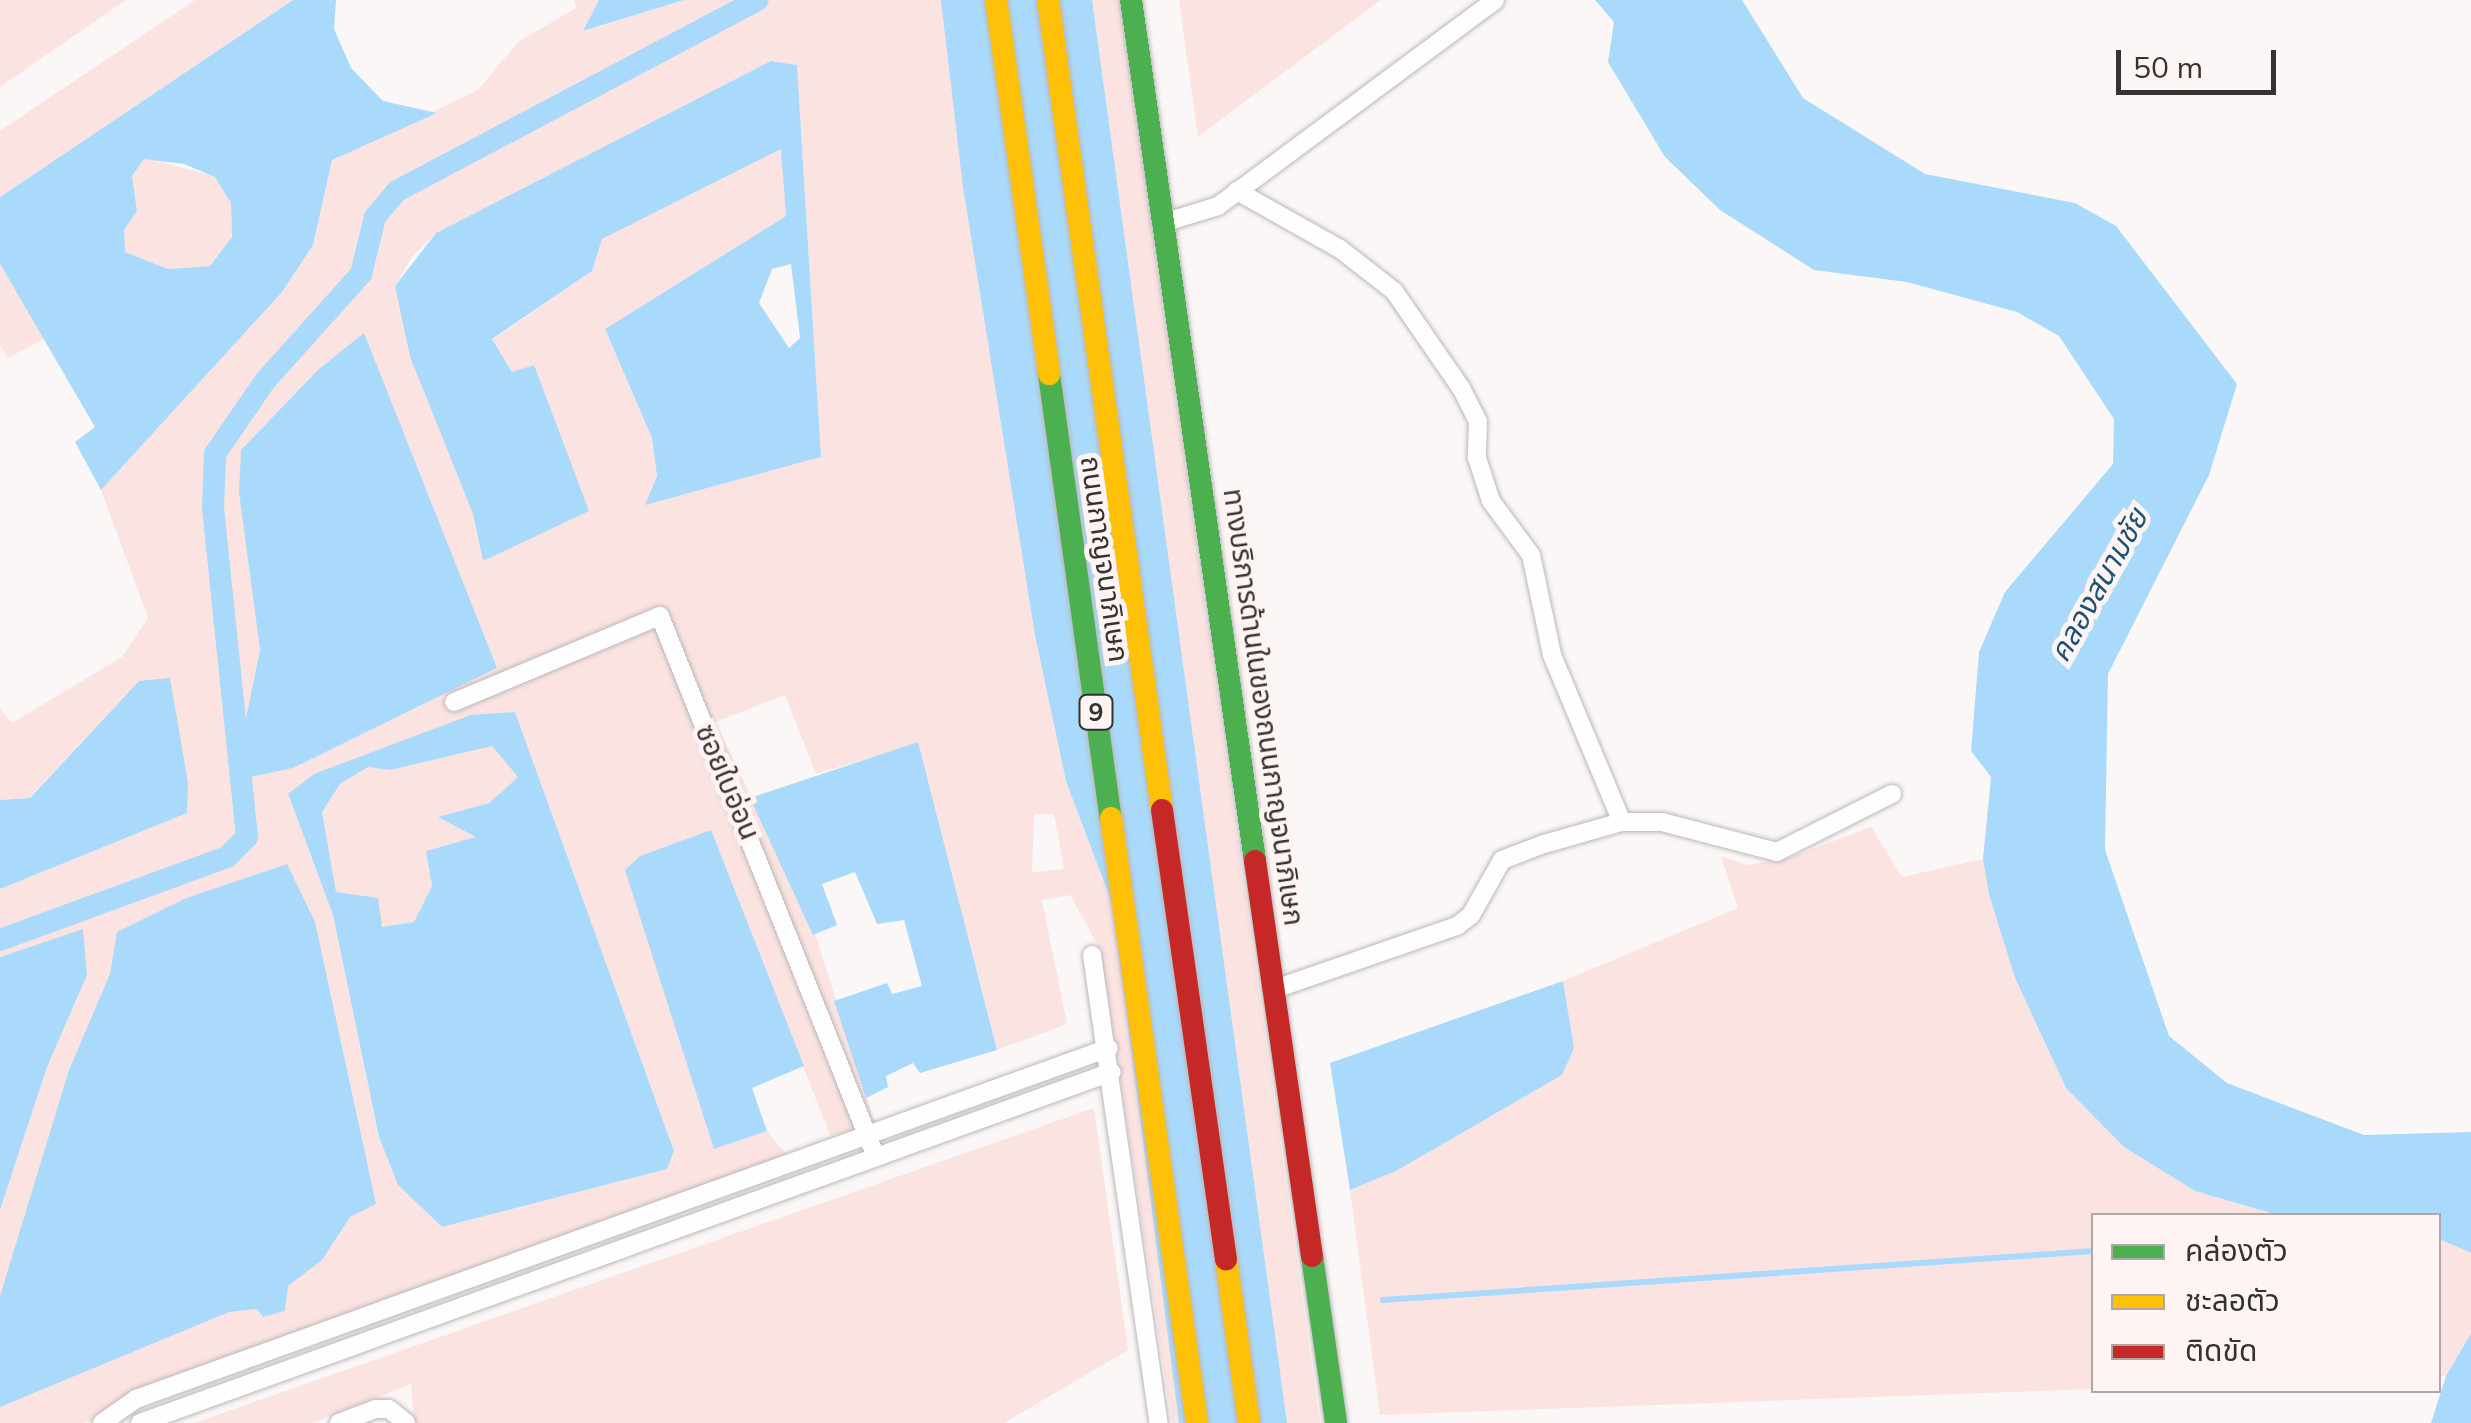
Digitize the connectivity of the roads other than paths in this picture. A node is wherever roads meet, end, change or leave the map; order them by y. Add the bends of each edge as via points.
1 (996, 0) edge
2 (1048, 0) edge
3 (1131, 0) edge
4 (1494, 0) edge
5 (1237, 192) junction
6 (1163, 223) junction
7 (454, 702) dead end
8 (1892, 794) dead end
9 (1622, 822) junction
10 (1092, 955) dead end
11 (1274, 989) junction
12 (1109, 1048) junction
13 (1112, 1072) junction
14 (867, 1138) junction
15 (876, 1157) junction
16 (599, 1232) junction
17 (608, 1253) junction
18 (102, 1423) edge
19 (140, 1423) edge
20 (339, 1423) edge
21 (406, 1423) edge
22 (1159, 1423) edge
23 (1197, 1423) edge
24 (1249, 1423) edge
25 (1336, 1423) edge

1 - 23 main road, ถนนกาญจนาภิเษก / 9
2 - 24 main road, ถนนกาญจนาภิเษก / 9
3 - 6 main road, ทางบริการด้านในของถนนกาญจนาภิเษก
4 - 5 street
5 - 6 street via 1210,211
5 - 9 street via 1340,249 1394,291 1461,388 1478,421 1477,458 1491,501 1531,555 1552,655
6 - 11 main road, ทางบริการด้านในของถนนกาญจนาภิเษก
7 - 14 street, ซอยใบอ่อน via 660,616
8 - 9 street via 1777,852 1757,851 1700,826
9 - 11 street via 1502,860 1471,915 1443,934
10 - 12 street
11 - 25 main road, ทางบริการด้านในของถนนกาญจนาภิเษก
12 - 13 street
12 - 14 street
13 - 15 street
13 - 22 street
14 - 15 street, ซอยใบอ่อน
14 - 16 street
15 - 17 street
16 - 17 street
16 - 18 street via 136,1399
17 - 19 street
20 - 21 street via 376,1408

